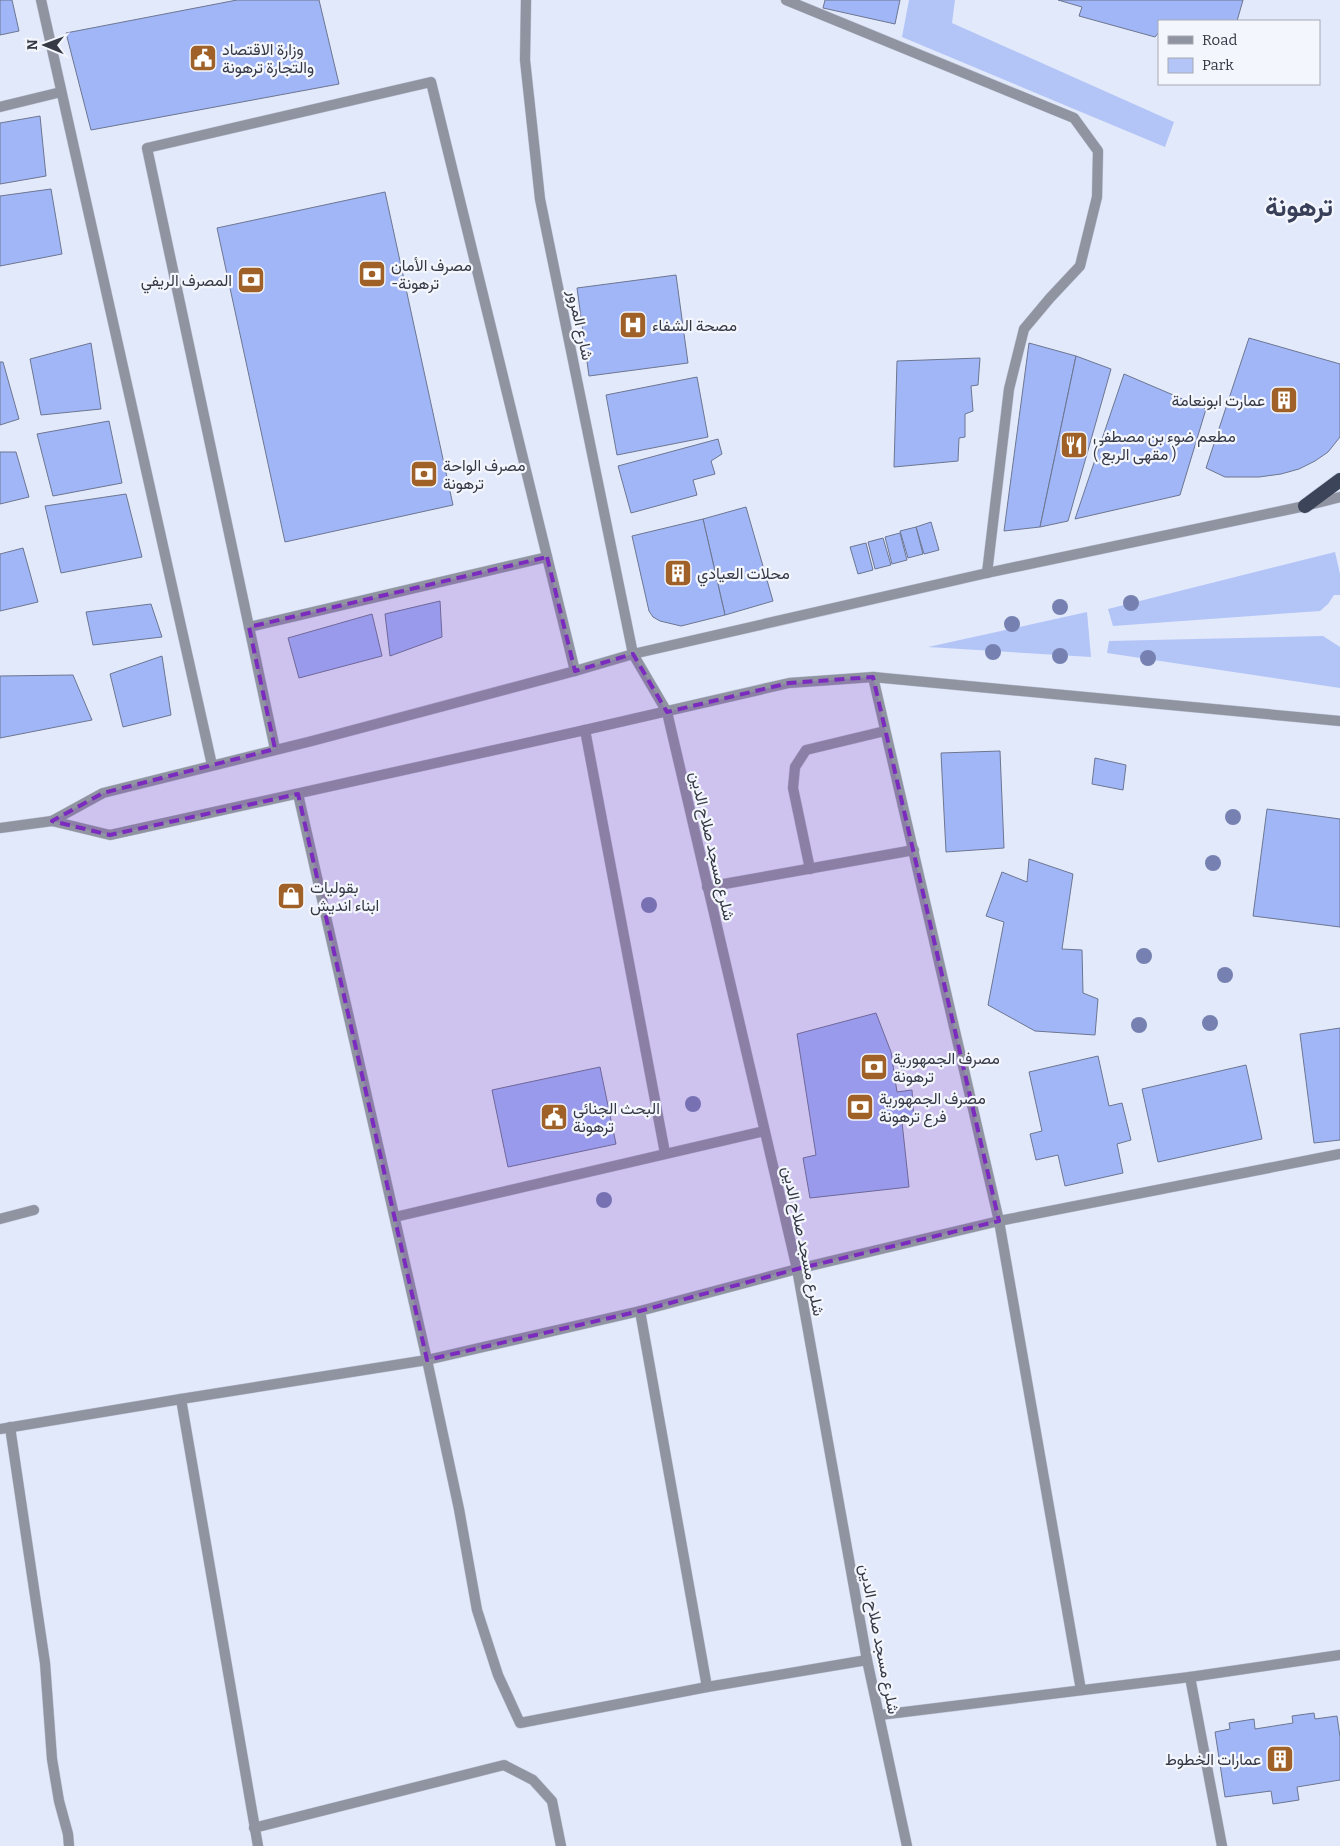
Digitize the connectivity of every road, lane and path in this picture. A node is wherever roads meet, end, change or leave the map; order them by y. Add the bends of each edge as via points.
1 (40, 0) edge
2 (526, 0) edge
3 (786, 0) edge
4 (61, 92) junction
5 (0, 107) edge
6 (1340, 480) edge
7 (1340, 496) edge
8 (1305, 506) junction
9 (547, 557) junction
10 (987, 573) junction
11 (249, 627) junction
12 (633, 654) junction
13 (575, 671) junction
14 (873, 677) junction
15 (666, 712) junction
16 (1340, 721) edge
17 (585, 730) junction
18 (885, 731) junction
19 (275, 749) junction
20 (212, 765) junction
21 (298, 794) junction
22 (52, 822) junction
23 (0, 828) edge
24 (914, 850) junction
25 (810, 869) junction
26 (707, 887) junction
27 (764, 1131) junction
28 (665, 1154) junction
29 (1340, 1154) edge
30 (34, 1210) dead end
31 (394, 1217) junction
32 (0, 1219) edge
33 (999, 1221) junction
34 (797, 1269) junction
35 (640, 1312) junction
36 (427, 1360) junction
37 (181, 1399) junction
38 (5, 1428) edge
39 (1340, 1655) edge
40 (867, 1660) junction
41 (1190, 1677) junction
42 (707, 1687) junction
43 (1081, 1690) junction
44 (880, 1715) junction
45 (254, 1828) junction
46 (69, 1846) edge
47 (258, 1846) edge
48 (562, 1846) edge
49 (907, 1846) edge
50 (1222, 1846) edge

1 - 4 street
2 - 12 street, شارع المرور via 525,60 540,199
3 - 10 street via 1074,118 1098,151 1097,197 1080,266 1024,329 1009,389
4 - 5 street
4 - 20 street
6 - 8 highway
7 - 8 street
8 - 10 street
9 - 11 street
9 - 11 street via 431,82 147,148
9 - 13 street
10 - 12 street
11 - 19 street
12 - 13 street
12 - 15 street, شلرع مسجد صلاح الدين
13 - 19 street
14 - 15 street via 789,683
14 - 16 street
14 - 18 street
15 - 17 street
15 - 26 street, شلرع مسجد صلاح الدين
17 - 21 street
17 - 28 street
18 - 24 street
18 - 25 street via 806,750 795,767 793,788
19 - 20 street
20 - 22 street via 104,793
21 - 22 street via 110,835
21 - 31 street
22 - 23 street
24 - 25 street
24 - 33 street
25 - 26 street
26 - 27 street, شلرع مسجد صلاح الدين
27 - 28 street
27 - 34 street, شلرع مسجد صلاح الدين
28 - 31 street
29 - 33 street
30 - 32 street
31 - 36 street
33 - 34 street
33 - 43 street
34 - 35 street
34 - 40 street, شلرع مسجد صلاح الدين
35 - 36 street
35 - 42 street
36 - 37 street
36 - 42 street via 477,1610 498,1675 520,1723
37 - 38 street
37 - 45 street
38 - 46 street via 45,1663 52,1759
39 - 41 street
40 - 42 street
40 - 44 street, شلرع مسجد صلاح الدين
41 - 43 street
41 - 50 street
43 - 44 street
44 - 49 street, شلرع مسجد صلاح الدين
45 - 47 street
45 - 48 street via 504,1765 533,1780 552,1801

